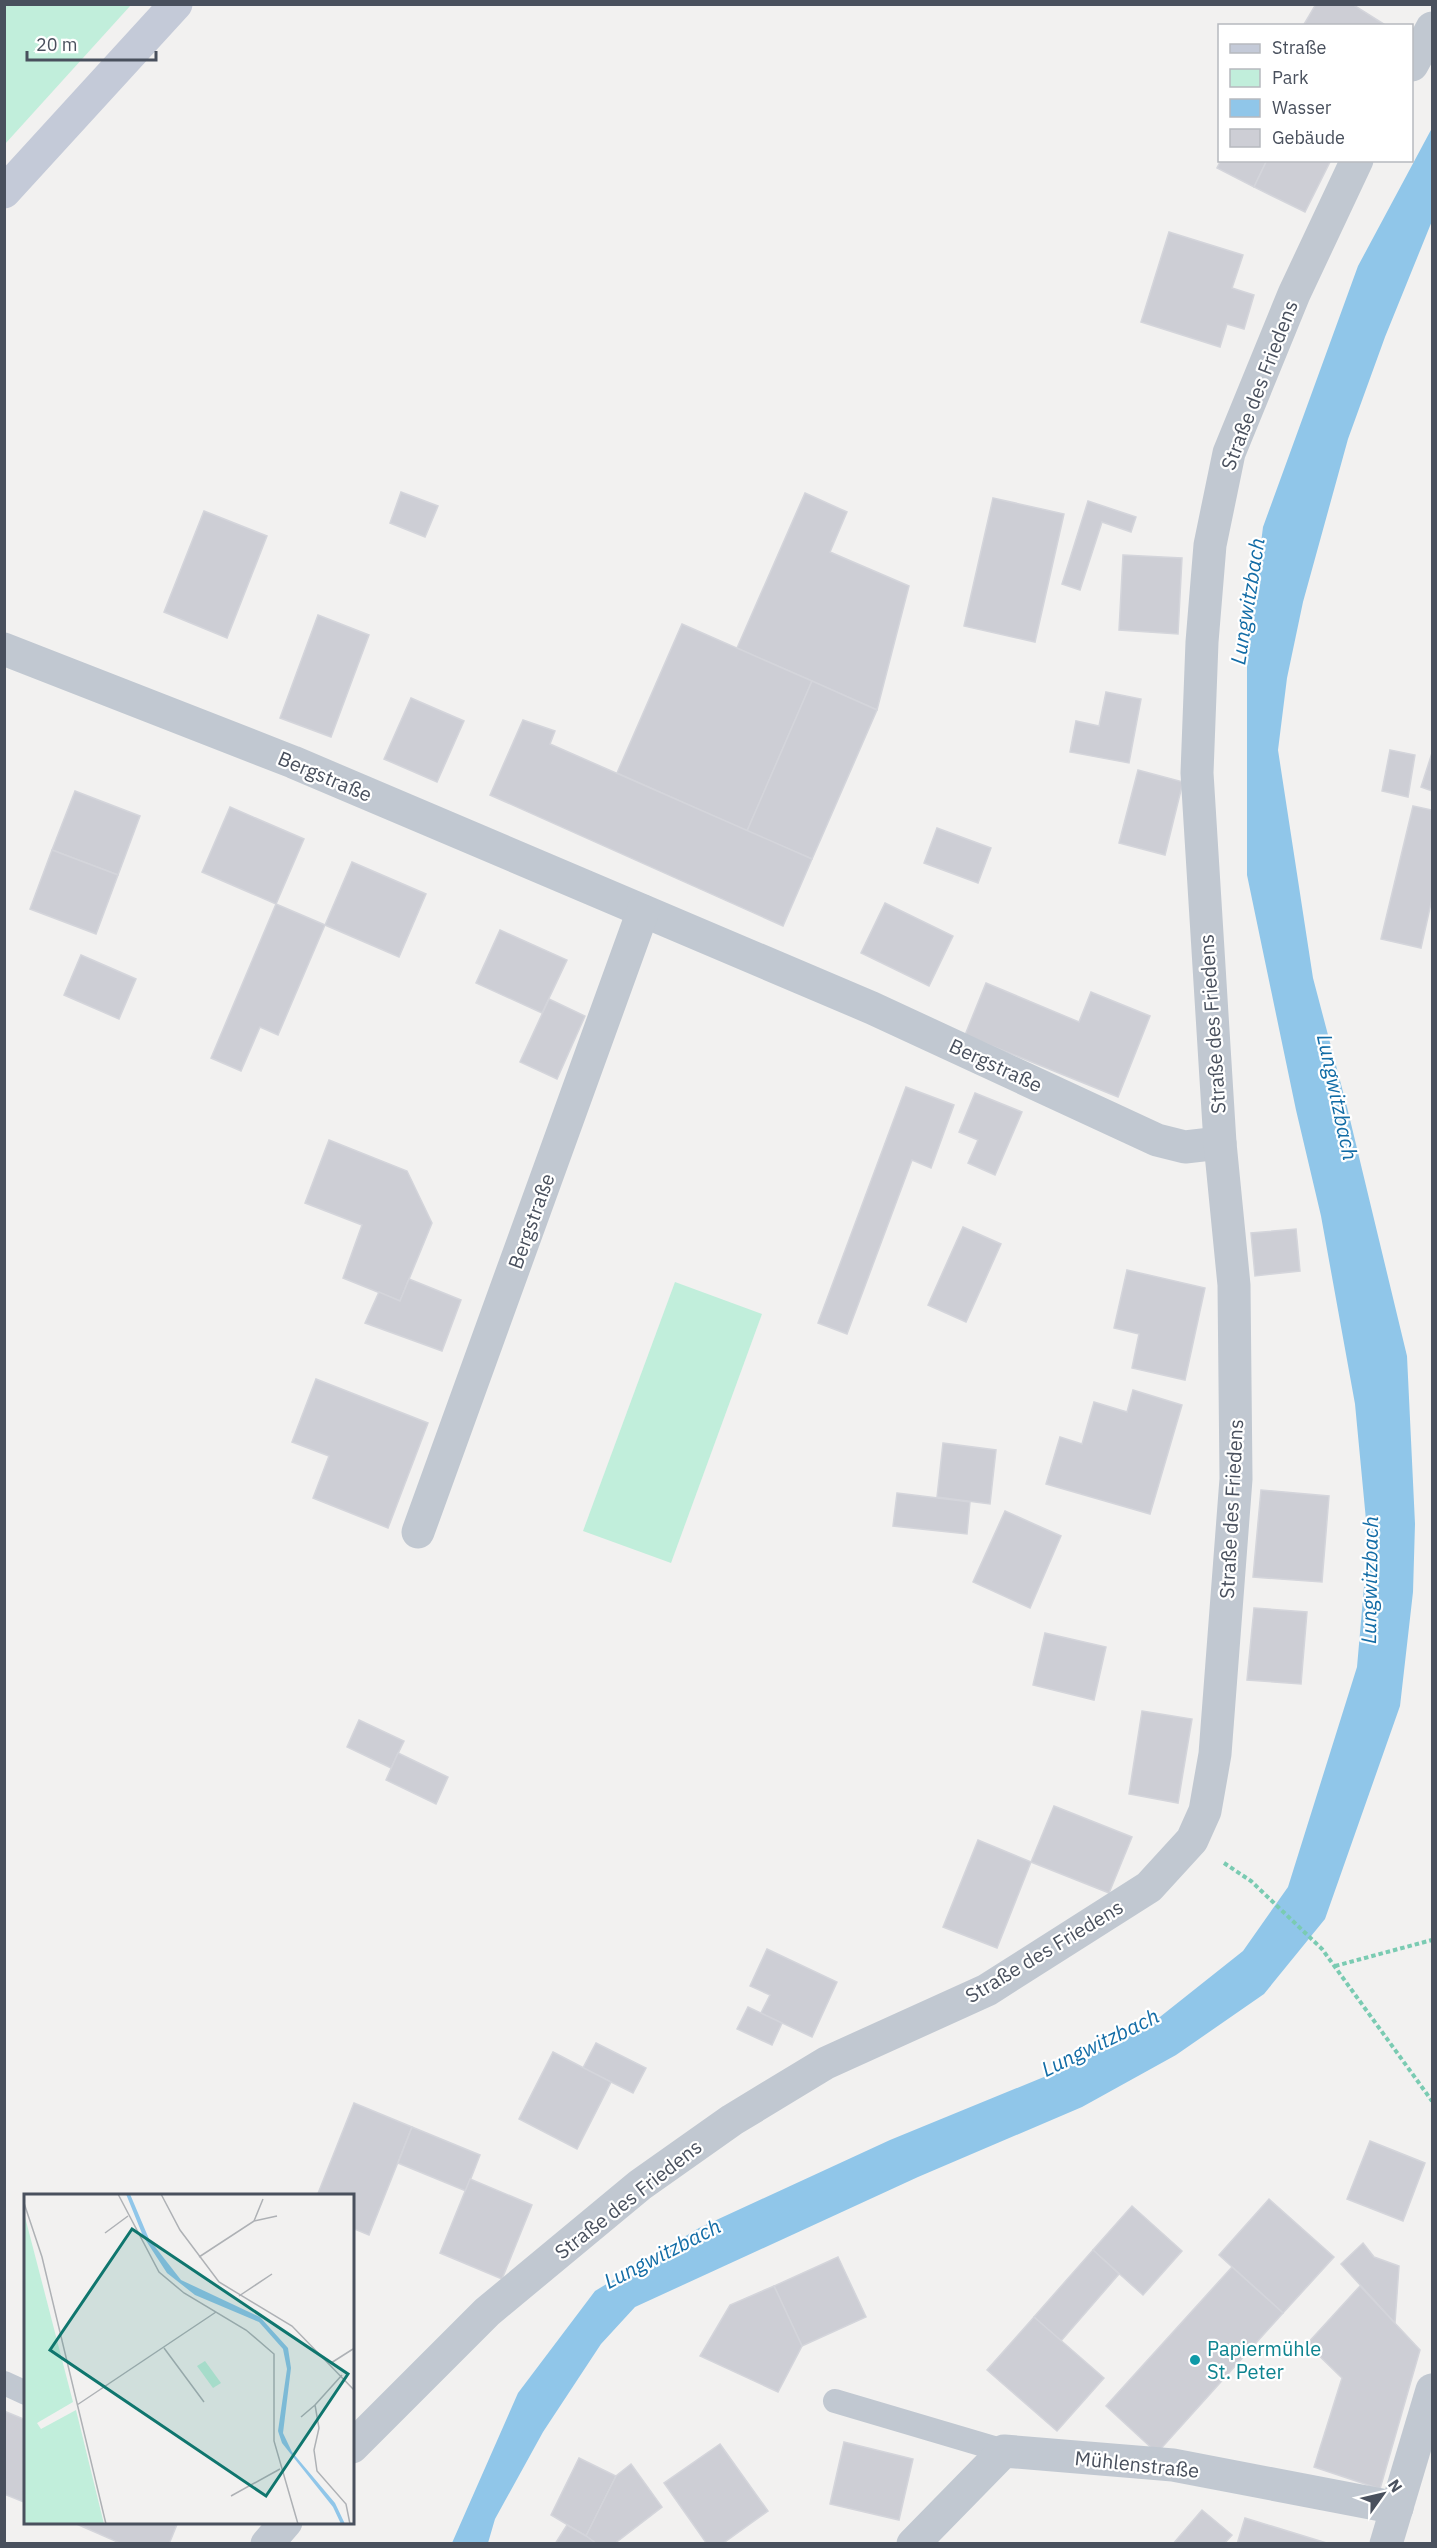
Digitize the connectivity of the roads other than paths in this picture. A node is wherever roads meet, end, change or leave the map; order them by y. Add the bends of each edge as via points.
1 (176, 4) edge
2 (1432, 28) edge
3 (1413, 62) edge
4 (1356, 162) edge
5 (4, 192) edge
6 (4, 649) edge
7 (643, 911) junction
8 (1220, 1143) junction
9 (418, 1532) dead end
10 (4, 2383) edge
11 (1432, 2390) edge
12 (24, 2392) edge
13 (835, 2401) dead end
14 (354, 2445) edge
15 (1020, 2452) junction
16 (1397, 2508) junction
17 (285, 2524) edge
18 (267, 2544) edge
19 (913, 2544) edge
20 (1386, 2544) edge

1 - 5 main road
2 - 3 street
4 - 8 street, Straße des Friedens via 1293,294 1229,453 1210,545 1197,773
6 - 7 street, Bergstraße via 293,762
7 - 8 street, Bergstraße via 873,1008 1157,1140 1185,1147
7 - 9 street, Bergstraße
8 - 14 street, Straße des Friedens via 1234,1285 1236,1479 1215,1754 1205,1811 1192,1840 1149,1887 987,1990 826,2063 732,2120 640,2185 487,2312
10 - 12 lane
11 - 16 street
13 - 15 lane
15 - 16 street, Mühlenstraße via 1173,2464
15 - 19 street
16 - 20 street
17 - 18 street

